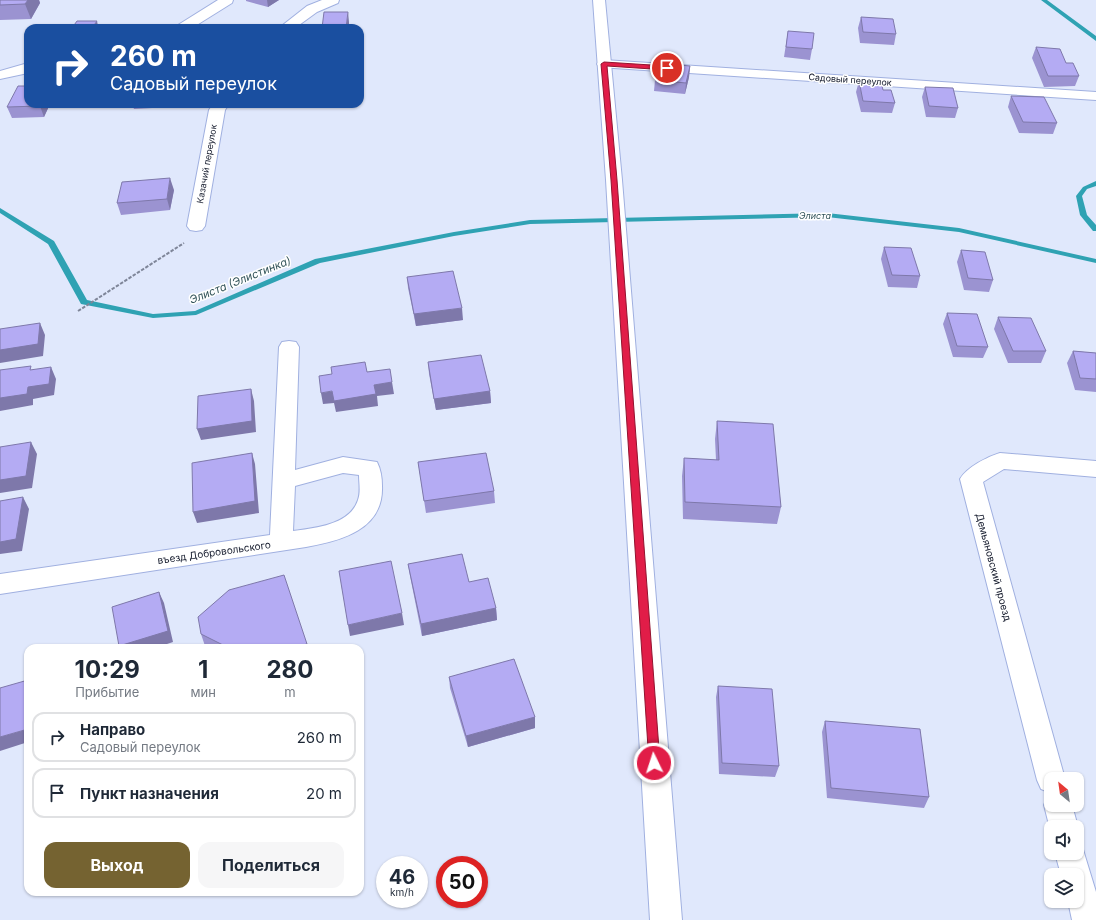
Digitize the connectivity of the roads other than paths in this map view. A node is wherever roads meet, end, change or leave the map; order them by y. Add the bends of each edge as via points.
1 (227, 0) edge
2 (333, 0) edge
3 (599, 0) edge
4 (188, 24) edge
5 (291, 24) edge
6 (604, 64) junction
7 (24, 69) edge
8 (0, 75) edge
9 (1096, 96) edge
10 (218, 108) edge
11 (196, 226) road end
12 (289, 347) dead end
13 (1096, 469) edge
14 (284, 481) junction
15 (281, 542) junction
16 (0, 584) edge
17 (1049, 772) edge
18 (1084, 905) edge
19 (666, 920) edge
20 (1088, 920) edge

1 - 4 street
2 - 5 street via 312,9
3 - 6 street
6 - 9 street, Садовый переулок
6 - 19 street
7 - 8 street
10 - 11 street, Казачий переулок
12 - 14 street, въезд Добровольского
13 - 17 street, Демьяновский проезд via 1000,461 971,479
14 - 15 street, въезд Добровольского
14 - 15 street via 343,465 369,468 370,499 361,517 336,532
15 - 16 street, въезд Добровольского
18 - 20 street

